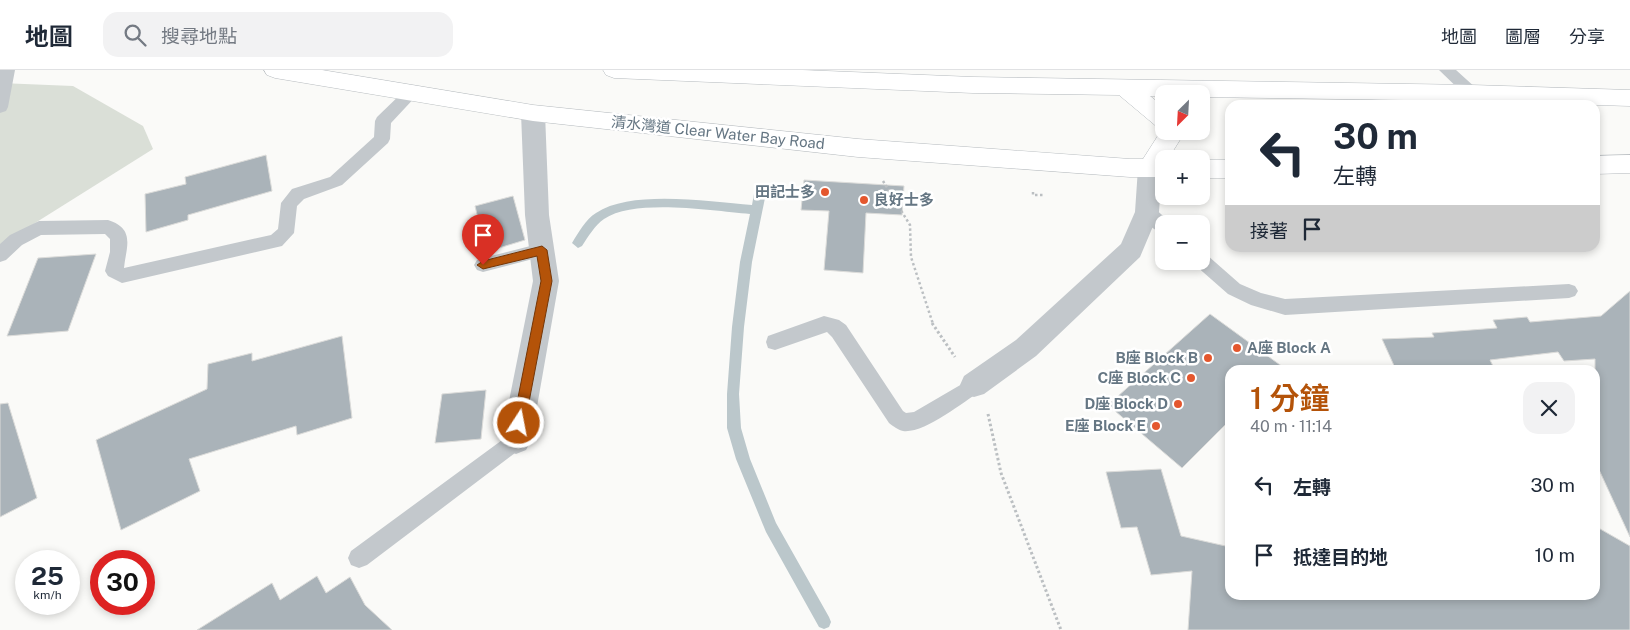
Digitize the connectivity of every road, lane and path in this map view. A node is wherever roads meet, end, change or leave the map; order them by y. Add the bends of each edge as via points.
1 (7, 70) edge
2 (275, 70) edge
3 (614, 70) edge
4 (796, 70) edge
5 (1447, 70) edge
6 (831, 78) junction
7 (1125, 88) junction
8 (1293, 91) junction
9 (411, 93) junction
10 (1472, 93) junction
11 (1630, 98) edge
12 (1265, 100) edge
13 (0, 107) edge
14 (533, 113) junction
15 (1155, 113) edge
16 (858, 148) junction
17 (1630, 164) edge
18 (1600, 165) edge
19 (1155, 168) edge
20 (1210, 168) edge
21 (1225, 169) edge
22 (1155, 173) edge
23 (1155, 217) edge
24 (1155, 221) edge
25 (542, 250) junction
26 (0, 255) edge
27 (483, 265) dead end
28 (1210, 268) edge
29 (1569, 291) dead end
30 (775, 342) dead end
31 (974, 384) junction
32 (516, 441) joint
33 (359, 558) dead end
34 (1061, 630) edge

1 - 13 lane
2 - 9 main road, 清水灣道 Clear Water Bay Road
3 - 6 main road
4 - 6 street
5 - 10 lane
6 - 7 main road
7 - 8 main road
7 - 15 main road
8 - 10 main road
8 - 12 main road
9 - 14 main road, 清水灣道 Clear Water Bay Road
9 - 26 lane via 383,121 382,138 336,181 298,194 289,203 287,230 276,242 122,276 114,271 121,240 117,232 108,227 39,228 16,240
10 - 11 main road
14 - 16 main road, 清水灣道 Clear Water Bay Road
14 - 25 street via 537,215
16 - 19 main road, 清水灣道 Clear Water Bay Road
16 - 31 path via 862,161 887,184 910,224 911,257 934,328
17 - 18 main road
20 - 21 main road
22 - 23 street via 1147,193
24 - 31 street via 1131,250 1026,348
25 - 27 lane
25 - 32 street via 546,281
28 - 29 lane via 1234,289 1257,300 1285,307
30 - 31 lane via 824,324 832,326 839,331 896,416 904,422 918,420
31 - 34 path via 990,419 1001,473
32 - 33 lane

